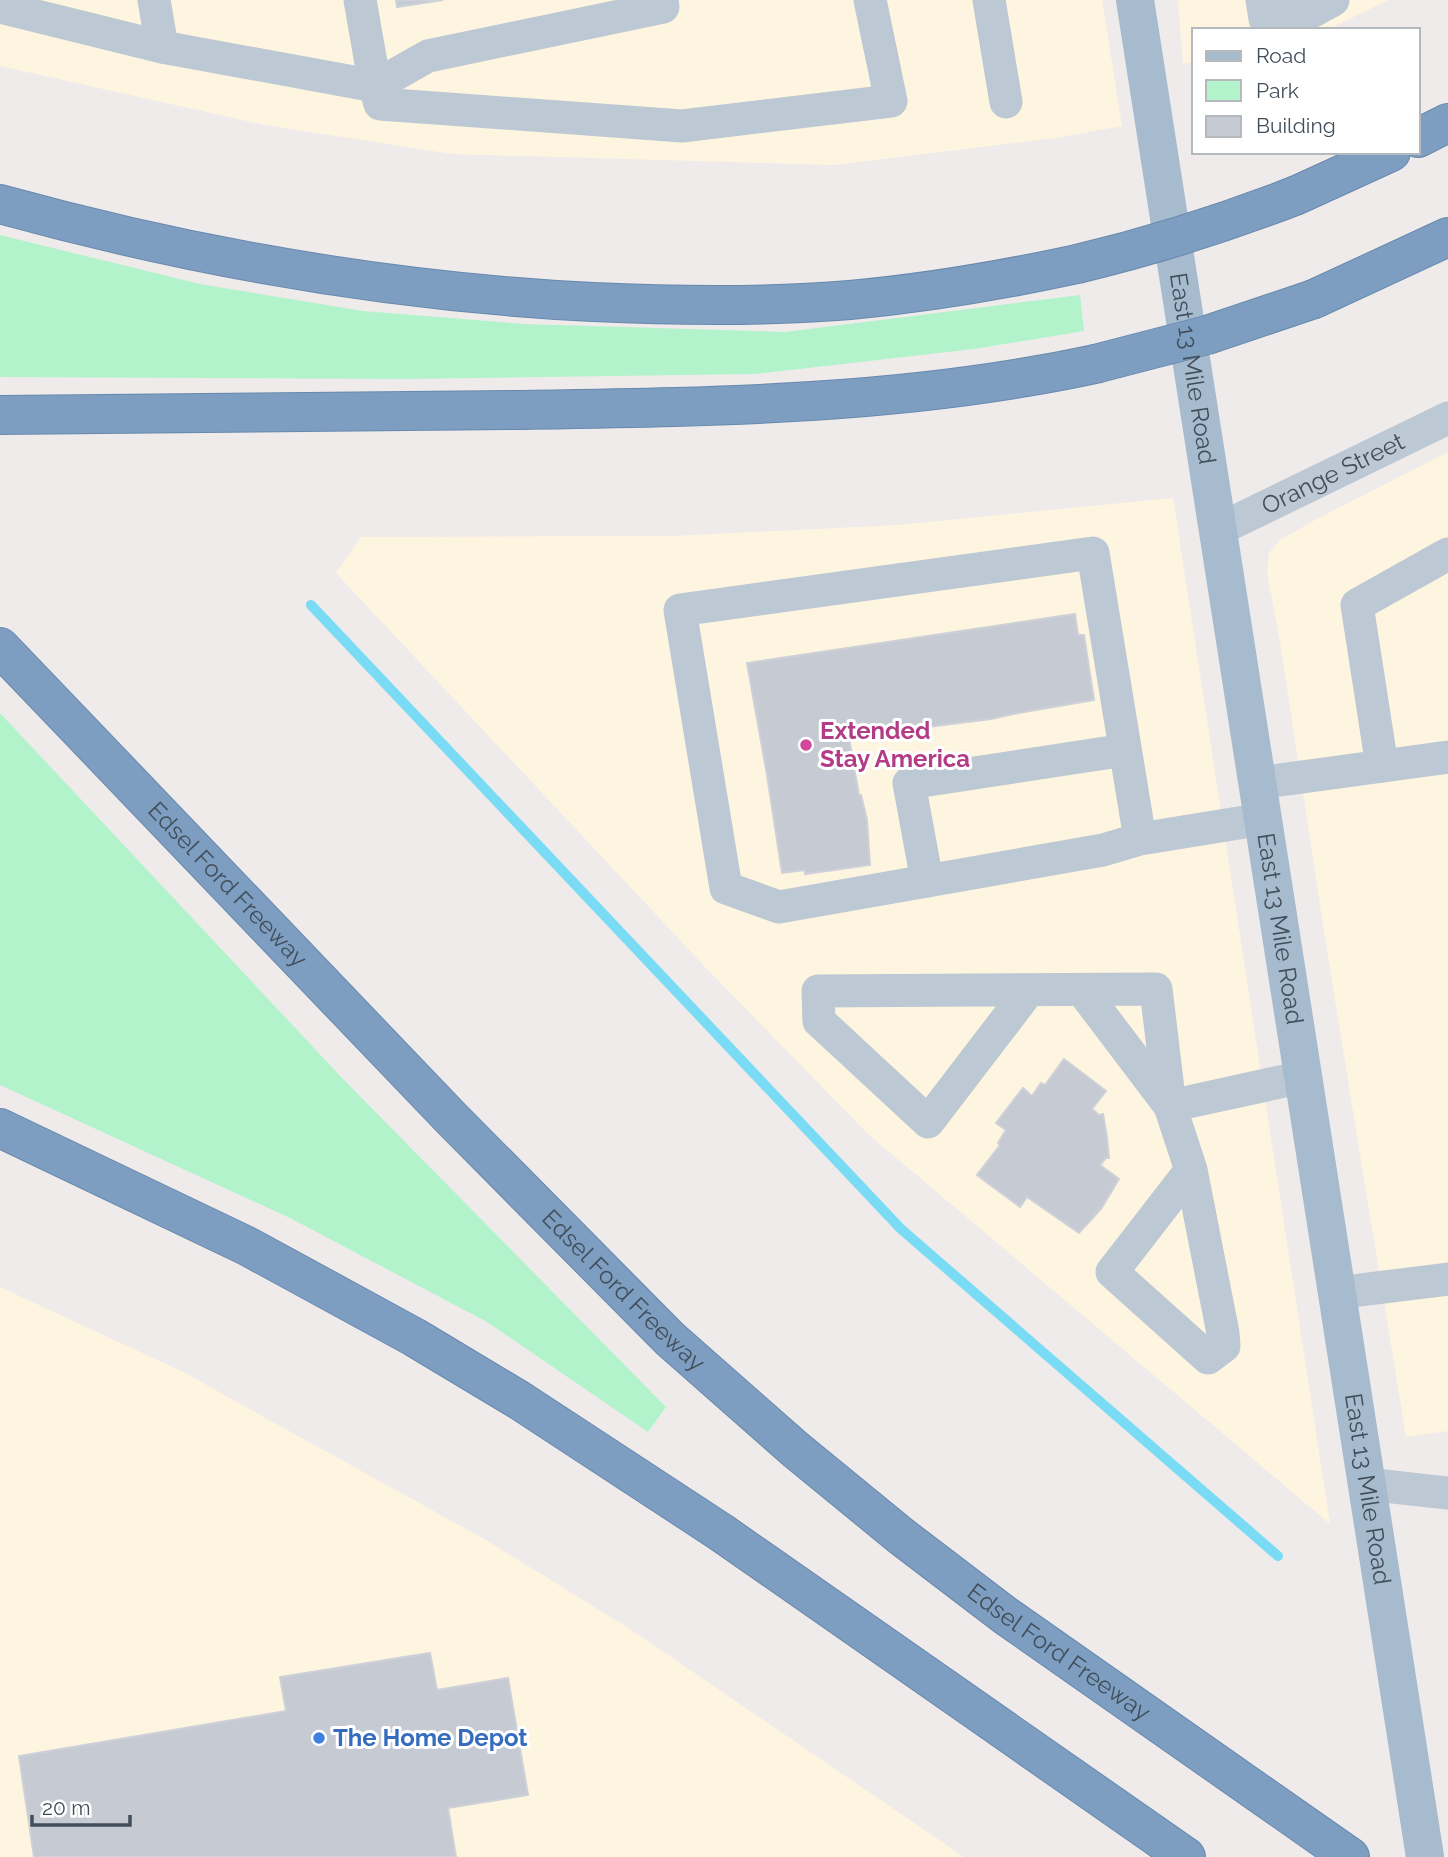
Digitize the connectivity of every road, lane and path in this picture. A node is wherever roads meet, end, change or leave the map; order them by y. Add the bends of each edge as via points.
1 (154, 0) edge
2 (360, 0) edge
3 (662, 0) edge
4 (870, 0) edge
5 (989, 0) edge
6 (1135, 0) edge
7 (1262, 0) edge
8 (1333, 0) edge
9 (0, 7) edge
10 (162, 47) junction
11 (375, 86) junction
12 (1006, 102) dead end
13 (1448, 123) edge
14 (1420, 137) edge
15 (1387, 154) edge
16 (0, 204) edge
17 (1448, 237) edge
18 (0, 415) edge
19 (1448, 418) edge
20 (1218, 530) junction
21 (1448, 554) edge
22 (0, 647) edge
23 (1125, 750) junction
24 (1448, 757) edge
25 (1382, 766) junction
26 (1261, 801) junction
27 (1140, 839) junction
28 (927, 881) junction
29 (1029, 990) junction
30 (1082, 990) junction
31 (1303, 1077) junction
32 (1170, 1106) junction
33 (0, 1128) edge
34 (1191, 1170) junction
35 (1448, 1279) edge
36 (1336, 1293) junction
37 (1366, 1484) junction
38 (1448, 1493) edge
39 (1339, 1850) edge
40 (1186, 1857) edge
41 (1424, 1857) edge

1 - 10 street
2 - 11 street
3 - 11 street via 663,7 428,56
4 - 11 street via 891,101 682,126 380,104
5 - 12 street
6 - 20 main road, East 13 Mile Road
7 - 8 street via 1265,19 1313,11
9 - 10 street
10 - 11 street
13 - 14 highway
15 - 16 highway, bridge via 1297,195 1143,248 967,285 851,300 712,305 538,299 383,284 128,237
17 - 18 highway, bridge via 1314,299 1207,335 1095,364 988,384 834,402
19 - 20 street, Orange Street
20 - 26 main road, East 13 Mile Road
21 - 25 street via 1357,605
22 - 39 highway, Edsel Ford Freeway via 451,1118 670,1339 911,1544
23 - 27 street
23 - 28 street via 909,783
23 - 28 street via 1093,553 680,610 726,888 779,907
24 - 25 street
25 - 26 street
26 - 27 street
26 - 31 main road, East 13 Mile Road
27 - 28 street via 1103,850
29 - 29 street via 818,991 818,1021 928,1122
29 - 30 street
30 - 32 street
30 - 32 street via 1156,989
31 - 32 street
31 - 36 main road, East 13 Mile Road
32 - 34 street
33 - 40 highway via 247,1246 519,1400 722,1533
34 - 34 street via 1224,1346 1208,1358 1112,1272
35 - 36 street
36 - 37 main road, East 13 Mile Road
37 - 38 street
37 - 41 main road, East 13 Mile Road

